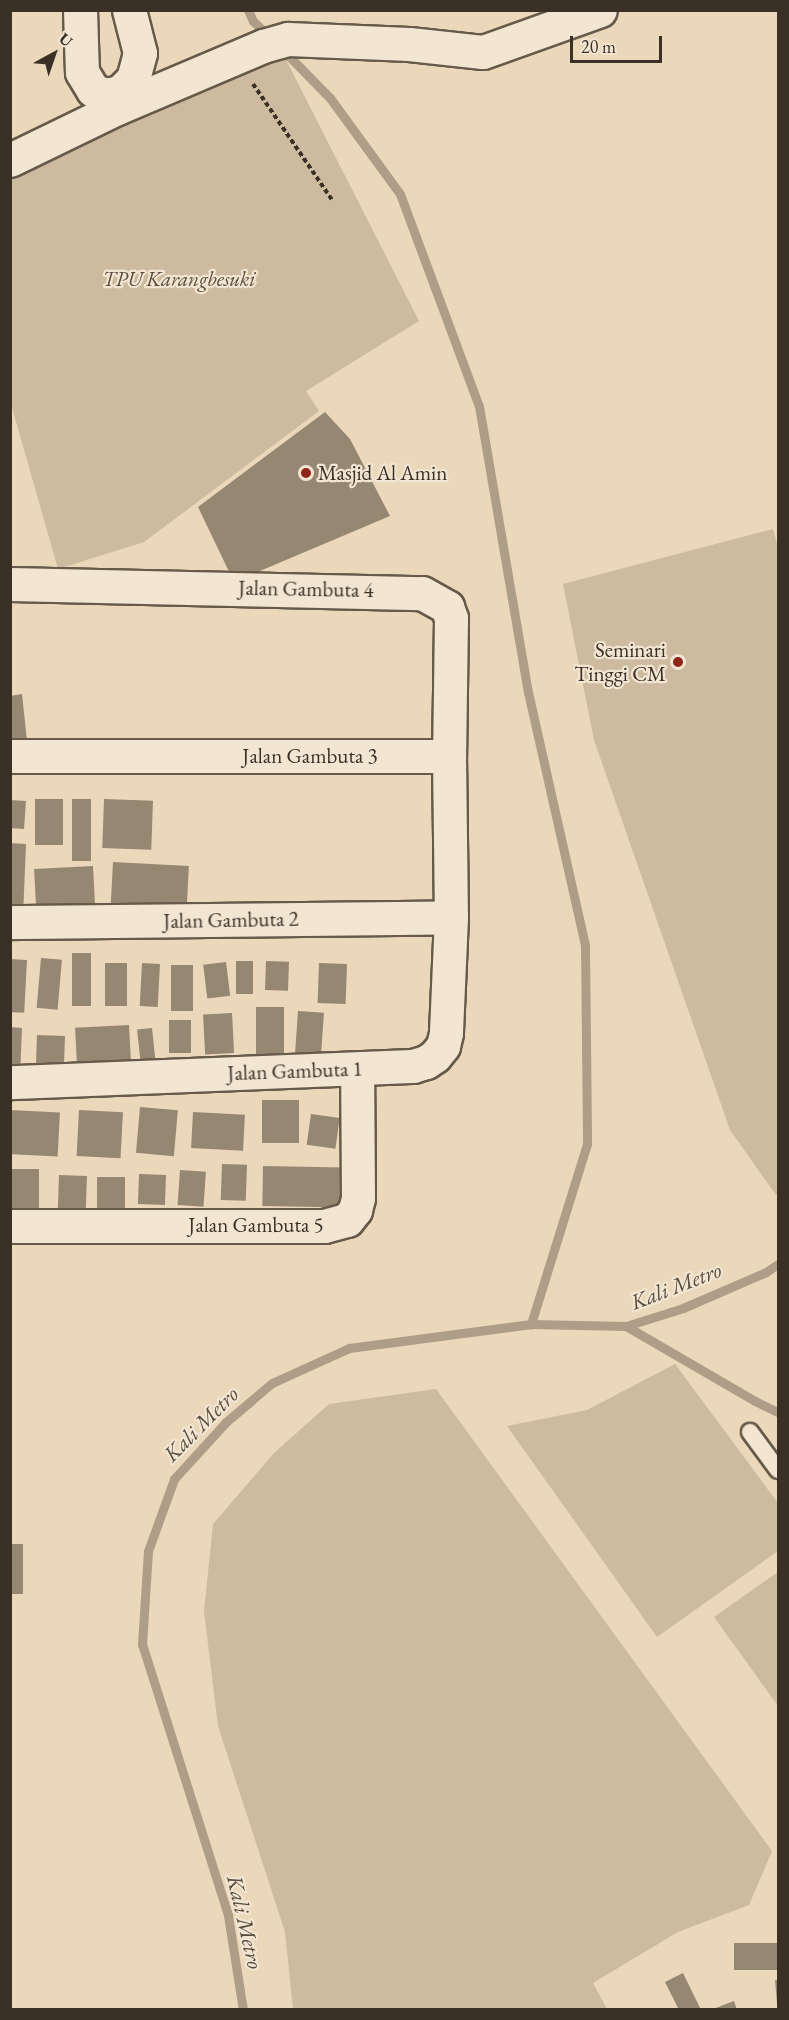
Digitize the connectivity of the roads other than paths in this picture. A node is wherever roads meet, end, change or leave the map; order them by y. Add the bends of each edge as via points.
1 (80, 10) edge
2 (129, 10) edge
3 (600, 10) edge
4 (10, 160) edge
5 (10, 584) edge
6 (10, 756) edge
7 (449, 756) junction
8 (451, 917) junction
9 (10, 922) edge
10 (357, 1069) junction
11 (10, 1082) edge
12 (10, 1226) edge
13 (750, 1432) dead end
14 (778, 1470) edge

1 - 2 street via 82,72 93,90 105,95 120,92 133,79 140,53
3 - 4 street via 483,52 409,44 262,48 117,108
5 - 7 street, Jalan Gambuta 4 via 422,593 447,607 451,618
6 - 7 street, Jalan Gambuta 3
7 - 8 street
8 - 9 street, Jalan Gambuta 2
8 - 10 street, Jalan Gambuta 1 via 443,1046 435,1056 413,1066
10 - 11 street, Jalan Gambuta 1
10 - 12 street, Jalan Gambuta 5 via 358,1198 347,1220 324,1226
13 - 14 lane

